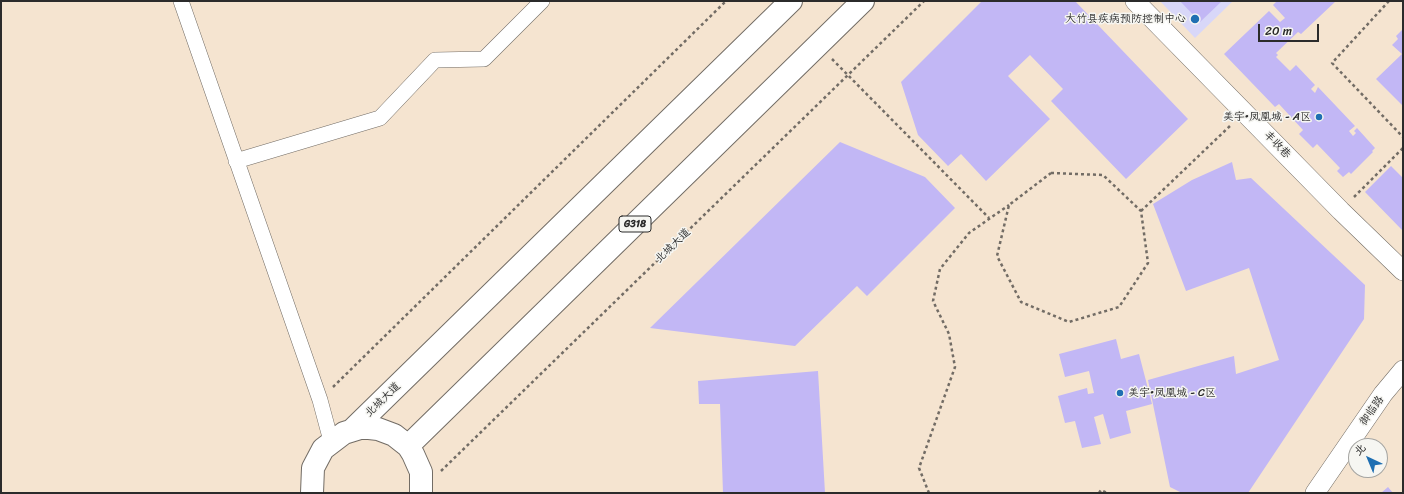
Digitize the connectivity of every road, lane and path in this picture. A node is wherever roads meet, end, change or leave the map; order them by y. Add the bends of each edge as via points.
1 (181, 1) edge
2 (542, 1) edge
3 (726, 1) edge
4 (792, 1) edge
5 (863, 1) edge
6 (924, 1) edge
7 (1135, 1) edge
8 (1389, 1) edge
9 (818, 45) junction
10 (848, 75) junction
11 (1244, 112) junction
12 (1403, 137) edge
13 (1403, 148) edge
14 (236, 161) junction
15 (1009, 205) junction
16 (1341, 210) junction
17 (1141, 211) junction
18 (989, 218) junction
19 (1403, 271) edge
20 (1403, 370) edge
21 (320, 400) junction
22 (352, 430) junction
23 (331, 441) junction
24 (408, 446) junction
25 (308, 492) edge
26 (421, 492) edge
27 (929, 493) edge
28 (1099, 493) edge
29 (1107, 493) edge
30 (1316, 493) edge

1 - 14 street
2 - 14 street via 484,59 435,60 380,118
3 - 21 path
4 - 22 highway, 北城大道
5 - 9 highway, G318
6 - 10 path, 北城大道
7 - 11 street, 丰收巷
8 - 12 path via 1332,63
9 - 10 path
9 - 24 highway, G318
10 - 18 path
10 - 26 path, 北城大道
11 - 16 street, 丰收巷
11 - 17 path
13 - 16 path
14 - 21 street
15 - 17 path via 1051,173 1103,175
15 - 17 path via 997,256 1021,302 1069,322 1119,307 1148,263
15 - 18 path
16 - 19 street, 丰收巷
18 - 27 path via 969,233 940,269 933,302 949,334 955,367 919,468
20 - 30 street, 御临路 via 1383,394
21 - 23 street
22 - 23 highway
22 - 24 highway via 378,429 394,435
23 - 25 highway via 317,458
24 - 26 highway via 421,472
28 - 29 path via 1101,490

